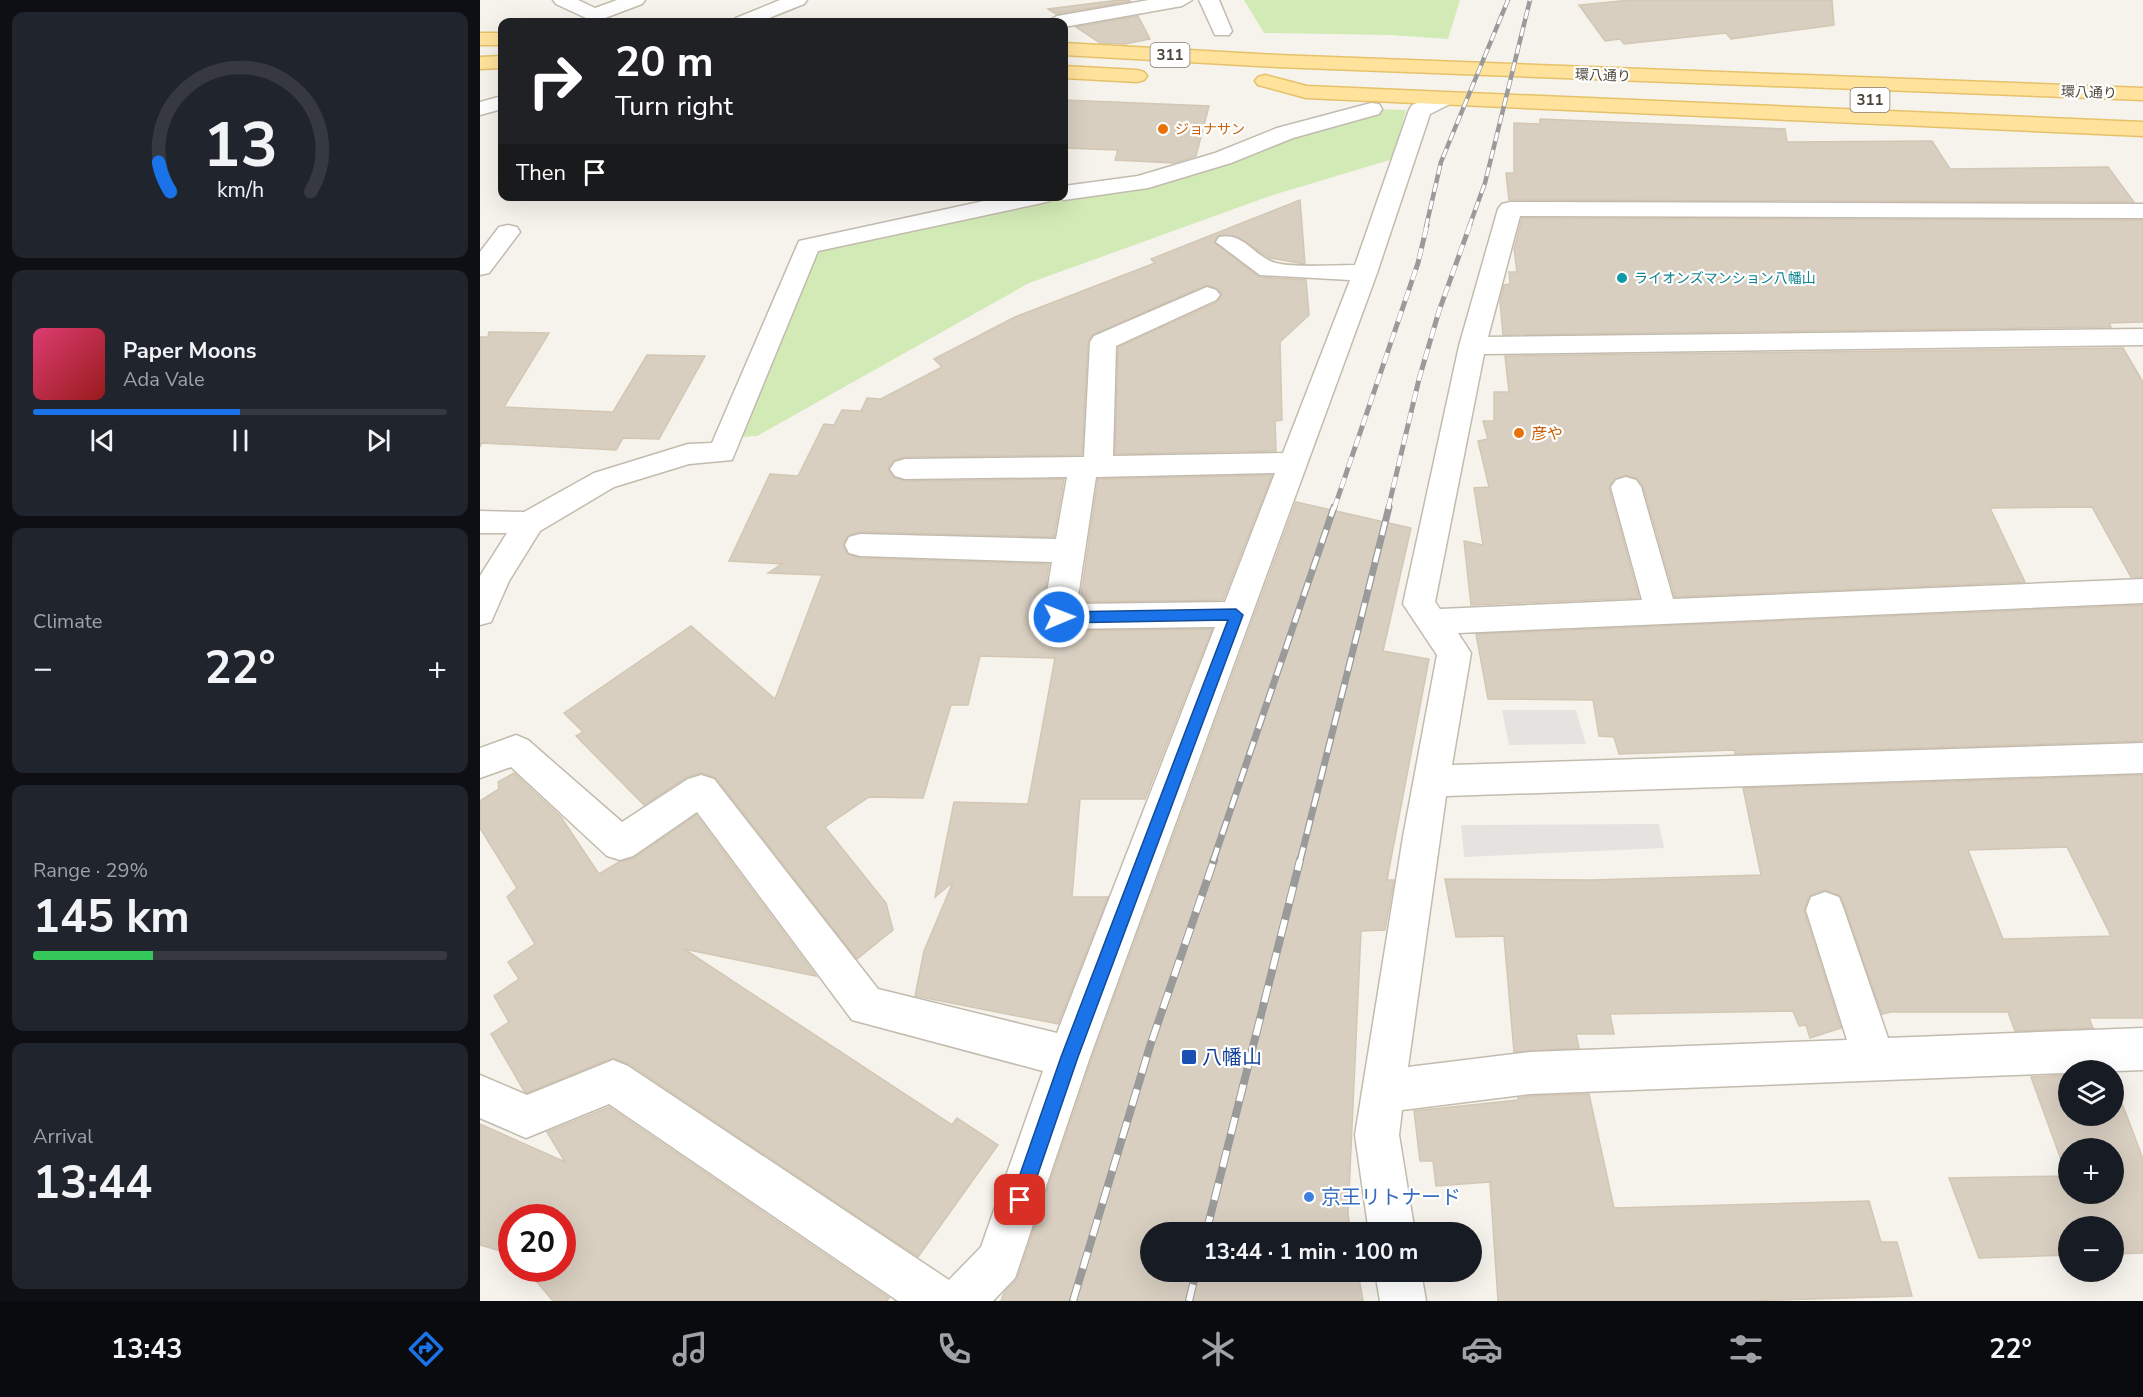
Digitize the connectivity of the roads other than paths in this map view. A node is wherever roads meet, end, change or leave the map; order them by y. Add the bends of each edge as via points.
1 (563, 0) edge
2 (635, 0) edge
3 (797, 0) edge
4 (1182, 0) edge
5 (1209, 0) edge
6 (1056, 17) edge
7 (593, 18) edge
8 (597, 18) edge
9 (753, 18) edge
10 (1222, 31) dead end
11 (480, 39) edge
12 (498, 39) edge
13 (1068, 49) edge
14 (1277, 61) junction
15 (498, 62) edge
16 (480, 63) edge
17 (1068, 72) edge
18 (1158, 76) dead end
19 (2143, 78) edge
20 (1241, 80) dead end
21 (1265, 81) junction
22 (1598, 82) junction
23 (2143, 94) edge
24 (1442, 99) junction
25 (498, 103) edge
26 (480, 109) edge
27 (1371, 109) dead end
28 (2143, 111) edge
29 (2143, 129) edge
30 (1068, 193) edge
31 (1019, 201) edge
32 (2143, 211) edge
33 (508, 232) dead end
34 (1228, 242) dead end
35 (480, 268) edge
36 (1365, 273) junction
37 (1207, 296) dead end
38 (2143, 337) edge
39 (1472, 346) junction
40 (1292, 463) junction
41 (1091, 466) junction
42 (904, 469) dead end
43 (1626, 487) dead end
44 (480, 522) edge
45 (529, 523) junction
46 (860, 545) dead end
47 (1070, 552) junction
48 (2143, 591) edge
49 (1661, 612) junction
50 (480, 613) edge
51 (1236, 615) junction
52 (1432, 622) junction
53 (2143, 758) edge
54 (480, 764) edge
55 (1432, 781) junction
56 (1825, 910) dead end
57 (2143, 1049) edge
58 (1069, 1057) junction
59 (1874, 1058) junction
60 (1385, 1091) junction
61 (480, 1096) edge
62 (1390, 1222) edge
63 (1400, 1282) edge
64 (939, 1301) edge
65 (961, 1301) edge
66 (1403, 1301) edge

1 - 7 street
2 - 8 street
3 - 9 street
4 - 6 street
5 - 10 street
11 - 12 main road
13 - 14 main road, 環八通り / 311
14 - 19 main road via 1447,54
14 - 22 main road, 環八通り / 311
15 - 16 main road
17 - 18 main road, 311
20 - 21 main road, 環八通り / 311
21 - 22 main road, 環八通り / 311
21 - 24 main road via 1306,92
22 - 23 main road, 環八通り / 311
22 - 28 main road, 環八通り / 311
24 - 29 main road
24 - 36 street via 1420,110
25 - 26 street
27 - 30 street via 1285,133 1222,158 1140,183
31 - 45 street via 808,246 722,453 688,454 604,480
32 - 39 street via 1510,209
33 - 35 street
34 - 36 street via 1269,270
36 - 40 street
37 - 41 street via 1103,342
38 - 39 street
39 - 52 street via 1419,604
40 - 41 street
40 - 51 street
41 - 42 street
41 - 47 street
43 - 49 street
44 - 45 street
45 - 50 street via 494,579
46 - 47 street
47 - 51 street via 1059,617
48 - 49 street
49 - 52 street
51 - 58 street
52 - 55 street via 1454,653
53 - 55 street
54 - 58 street via 516,750 620,844 701,790 866,1006
55 - 60 street
56 - 59 street
57 - 59 street
58 - 65 street via 999,1262
59 - 60 street via 1530,1073
60 - 62 street via 1377,1134
61 - 64 street via 526,1117 613,1081
63 - 66 street

